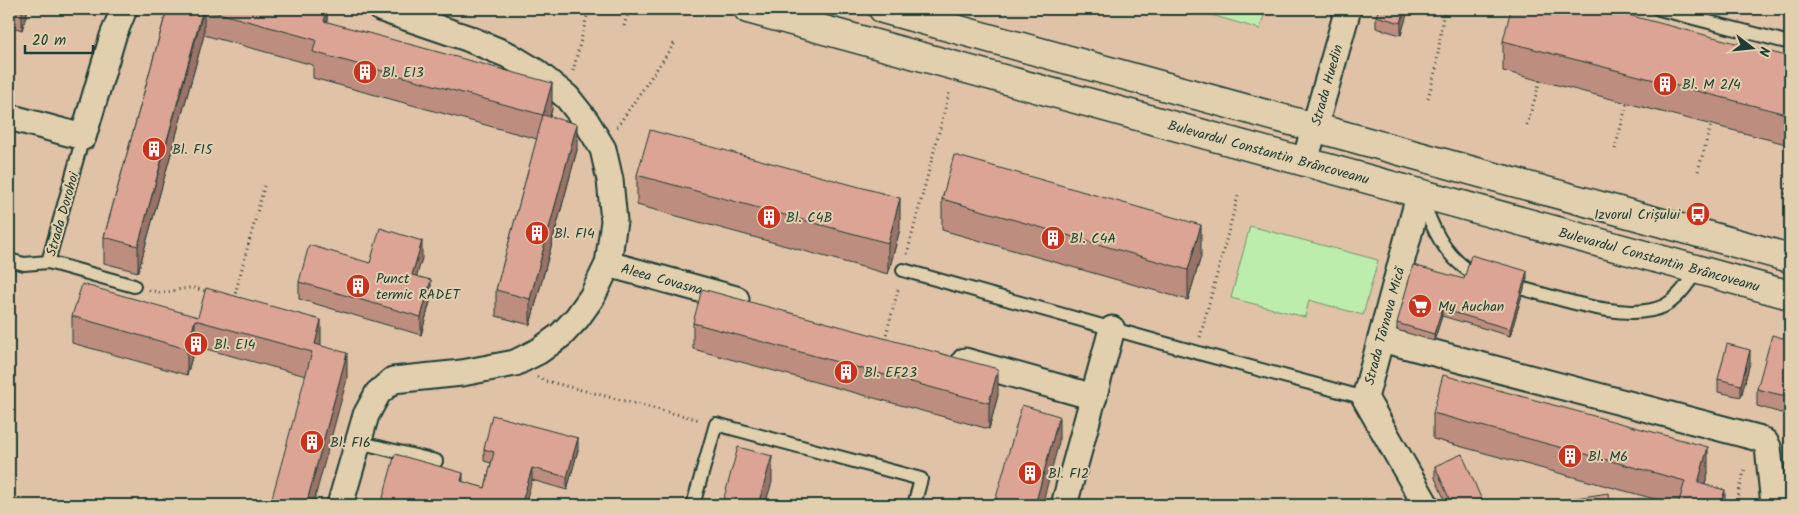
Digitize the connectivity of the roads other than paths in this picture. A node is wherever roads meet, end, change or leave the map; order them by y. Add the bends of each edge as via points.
1 (124, 9) edge
2 (382, 9) edge
3 (748, 9) edge
4 (883, 9) edge
5 (1348, 9) edge
6 (1659, 9) edge
7 (1790, 43) edge
8 (9, 117) edge
9 (1314, 128) junction
10 (83, 137) junction
11 (1305, 161) junction
12 (1420, 192) junction
13 (1790, 258) edge
14 (9, 260) edge
15 (48, 262) junction
16 (608, 264) junction
17 (1698, 269) junction
18 (903, 270) road end
19 (1468, 270) edge
20 (134, 286) road end
21 (1524, 289) edge
22 (1790, 295) edge
23 (761, 306) edge
24 (1112, 329) junction
25 (1380, 339) junction
26 (940, 354) edge
27 (1094, 397) junction
28 (1365, 398) junction
29 (358, 442) junction
30 (436, 461) dead end
31 (340, 505) edge
32 (693, 505) edge
33 (914, 505) edge
34 (1064, 505) edge
35 (1426, 505) edge
36 (1774, 505) edge

1 - 10 street, Strada Dorohoi
2 - 16 street, Aleea Covasna via 508,55 567,97 603,149 614,221
3 - 11 main road, Bulevardul Constantin Brâncoveanu
4 - 9 main road
5 - 9 street, Strada Huedin
6 - 7 lane
8 - 10 street
9 - 11 street, Strada Huedin
9 - 13 main road
10 - 15 lane, Strada Dorohoi
11 - 12 main road, Bulevardul Constantin Brâncoveanu
12 - 17 main road, Bulevardul Constantin Brâncoveanu
12 - 19 lane via 1442,245
12 - 25 street, Strada Târnava Mică
14 - 15 lane via 24,264
15 - 20 lane, Strada Dorohoi
16 - 23 street, Aleea Covasna
16 - 29 street, Aleea Covasna via 592,296 572,323 539,351 515,363 462,373 393,380 378,393
17 - 21 lane via 1689,283 1666,305 1638,312 1608,310
17 - 22 main road, Bulevardul Constantin Brâncoveanu
18 - 24 lane
24 - 27 street
24 - 28 lane
25 - 28 street, Strada Târnava Mică
25 - 36 street via 1765,442
26 - 27 street
27 - 34 street
28 - 35 street, Strada Târnava Mică
29 - 30 lane
29 - 31 street, Aleea Covasna
32 - 33 lane via 716,424 922,479

